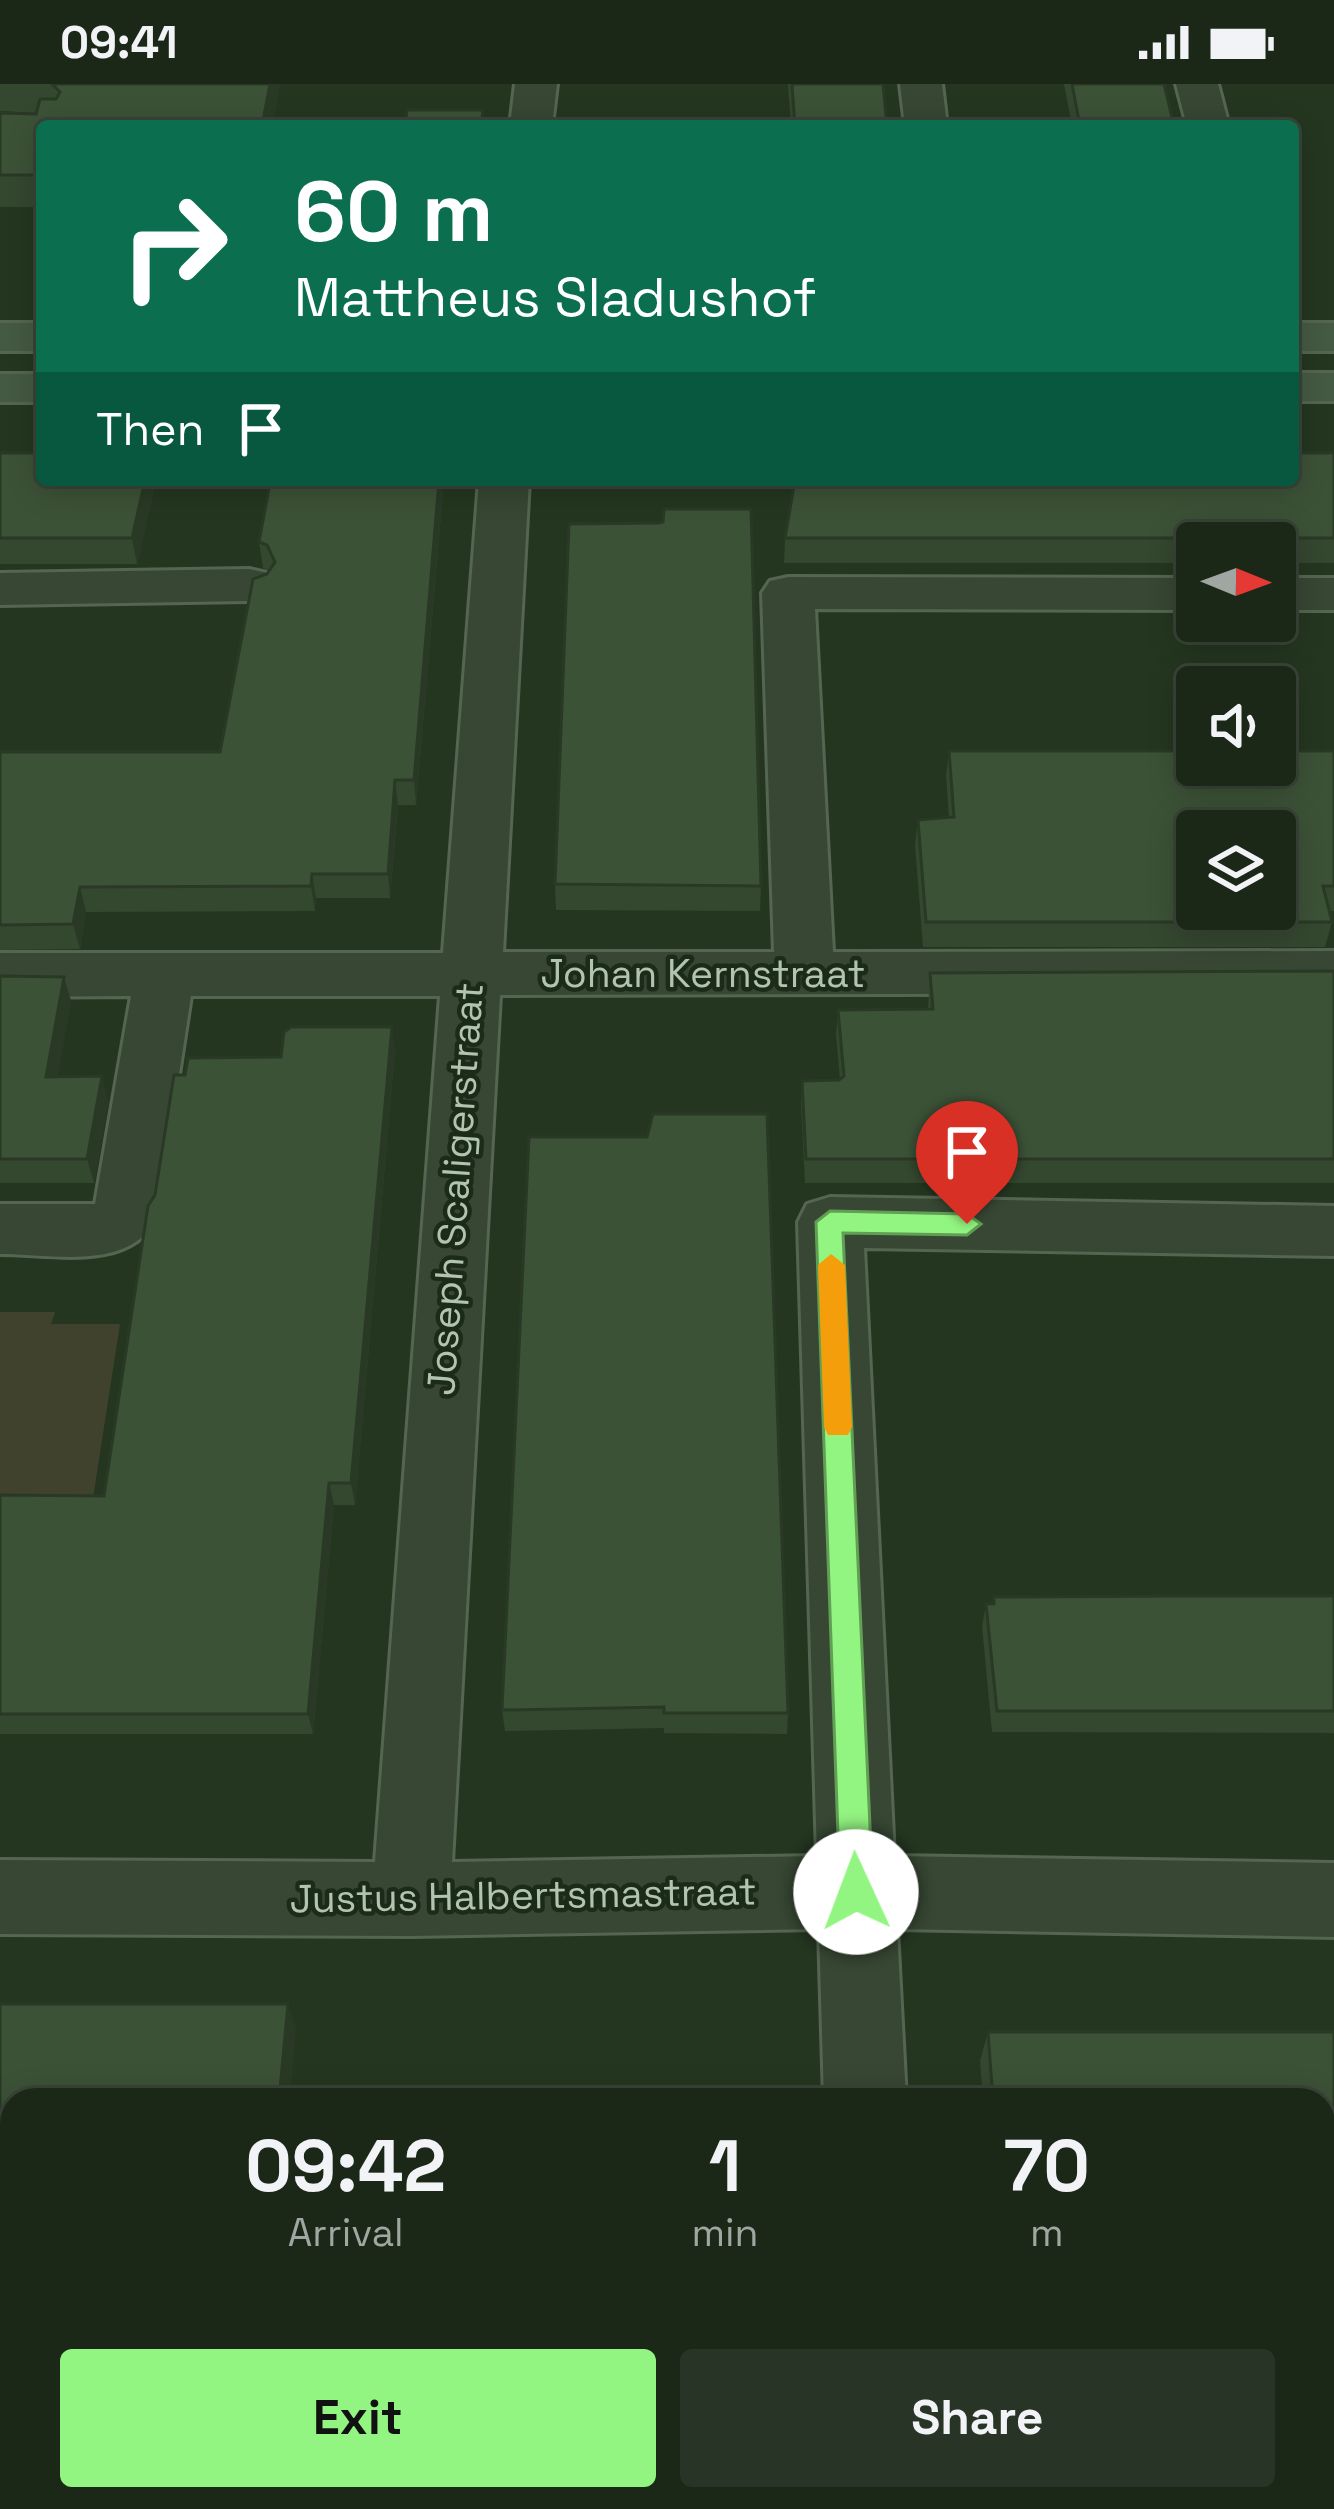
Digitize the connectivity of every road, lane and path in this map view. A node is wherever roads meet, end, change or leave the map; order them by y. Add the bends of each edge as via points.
1 (536, 84) edge
2 (921, 84) edge
3 (1197, 84) edge
4 (532, 120) edge
5 (925, 120) edge
6 (1206, 120) edge
7 (0, 337) edge
8 (36, 337) edge
9 (1299, 337) edge
10 (1334, 337) edge
11 (1299, 387) edge
12 (1334, 387) edge
13 (0, 388) edge
14 (36, 388) edge
15 (504, 486) edge
16 (249, 585) edge
17 (0, 589) edge
18 (1176, 594) edge
19 (1296, 594) edge
20 (1334, 594) edge
21 (1334, 972) edge
22 (469, 973) junction
23 (805, 973) junction
24 (0, 975) edge
25 (164, 976) junction
26 (0, 1229) edge
27 (1334, 1231) edge
28 (856, 1892) junction
29 (0, 1897) edge
30 (411, 1899) junction
31 (1334, 1900) edge
32 (864, 2088) edge

1 - 4 street
2 - 5 street
3 - 6 street
7 - 8 main road
9 - 10 main road
11 - 12 main road
13 - 14 main road
15 - 22 street, Joseph Scaligerstraat
16 - 17 street
18 - 23 street via 788,593
19 - 20 street
21 - 23 street, Johan Kernstraat
22 - 23 street, Johan Kernstraat
22 - 25 street, Johan Kernstraat
22 - 30 street, Joseph Scaligerstraat
24 - 25 street, Johan Kernstraat
25 - 26 street via 124,1218 112,1229
27 - 28 street via 830,1222
28 - 30 street, Justus Halbertsmastraat
28 - 31 street, Justus Halbertsmastraat
28 - 32 street
29 - 30 street, Justus Halbertsmastraat

